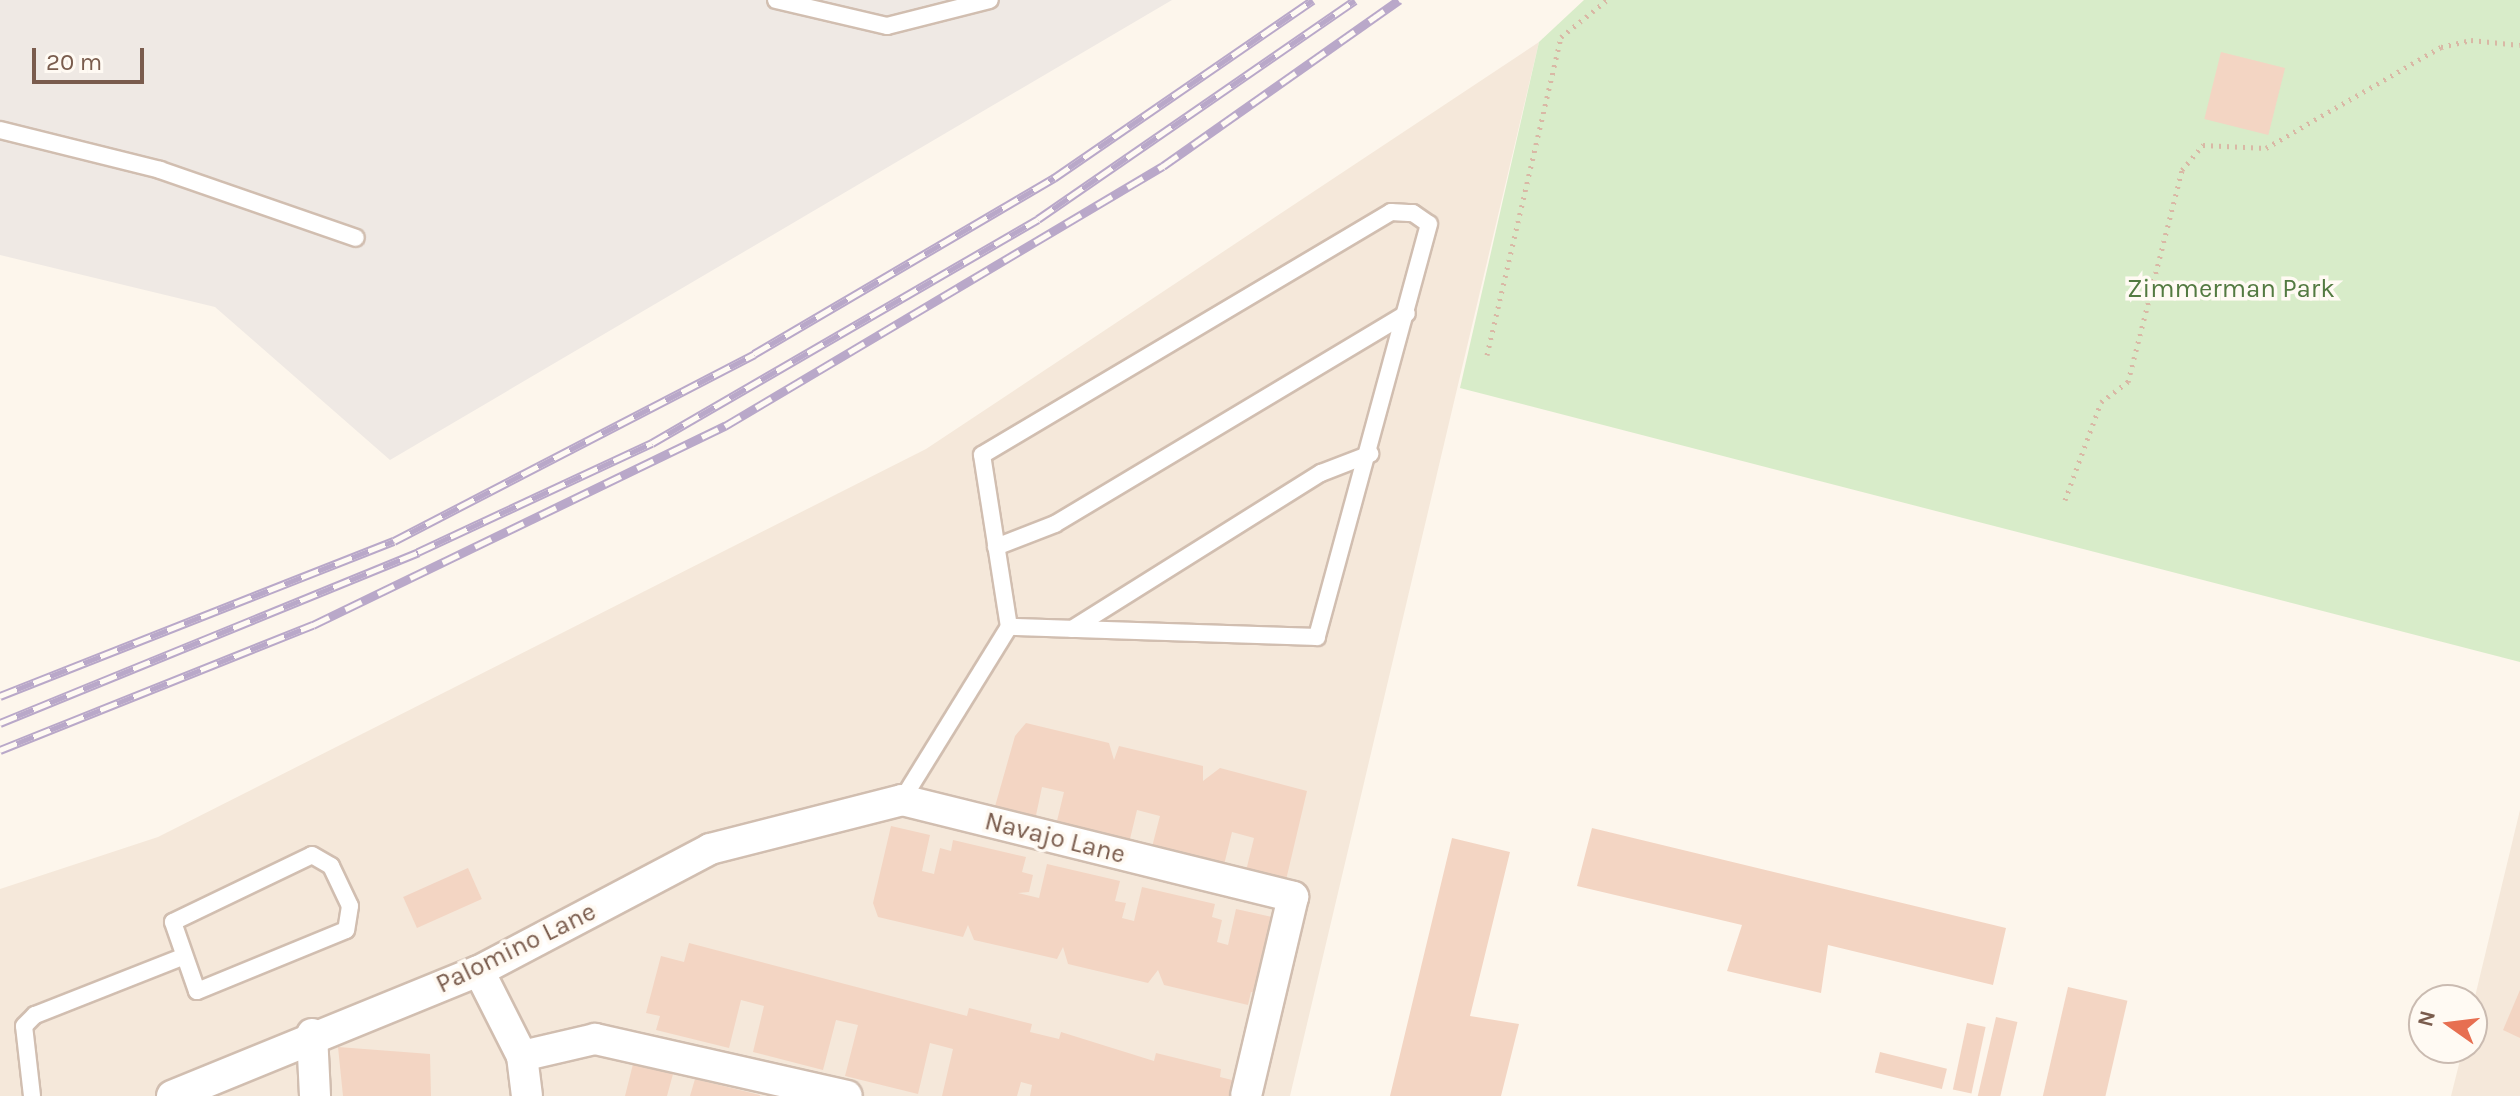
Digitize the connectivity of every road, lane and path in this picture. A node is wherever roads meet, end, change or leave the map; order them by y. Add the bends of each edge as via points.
1 (776, 0) edge
2 (990, 0) edge
3 (1607, 0) edge
4 (2520, 45) edge
5 (0, 130) edge
6 (356, 238) dead end
7 (1407, 313) junction
8 (1487, 355) dead end
9 (1370, 454) junction
10 (2065, 500) dead end
11 (996, 547) junction
12 (1009, 627) junction
13 (1071, 630) junction
14 (902, 800) junction
15 (180, 958) junction
16 (479, 971) junction
17 (312, 1034) junction
18 (522, 1056) junction
19 (32, 1096) edge
20 (172, 1096) edge
21 (315, 1096) edge
22 (527, 1096) edge
23 (847, 1096) edge
24 (1246, 1096) edge

1 - 2 lane via 887,26
3 - 8 path via 1561,37
4 - 10 path via 2471,40 2441,47 2266,148 2203,145 2182,170 2128,382 2101,402
5 - 6 lane via 160,170
7 - 9 lane
7 - 11 lane via 1055,524
7 - 11 lane via 1429,224 1413,213 1391,212 982,455
9 - 13 lane via 1321,473
9 - 13 lane via 1317,637
11 - 12 lane
12 - 13 lane
12 - 14 lane
14 - 16 street, Palomino Lane via 818,827 710,849
14 - 24 street, Navajo Lane via 1293,897
15 - 15 lane via 190,985 208,993 338,936 352,917 350,906 331,866 312,855 178,916 173,922
15 - 19 lane via 35,1015 24,1026
16 - 17 street, Palomino Lane
16 - 18 street
17 - 20 street, Palomino Lane
17 - 21 street
18 - 22 street
18 - 23 street via 595,1039

